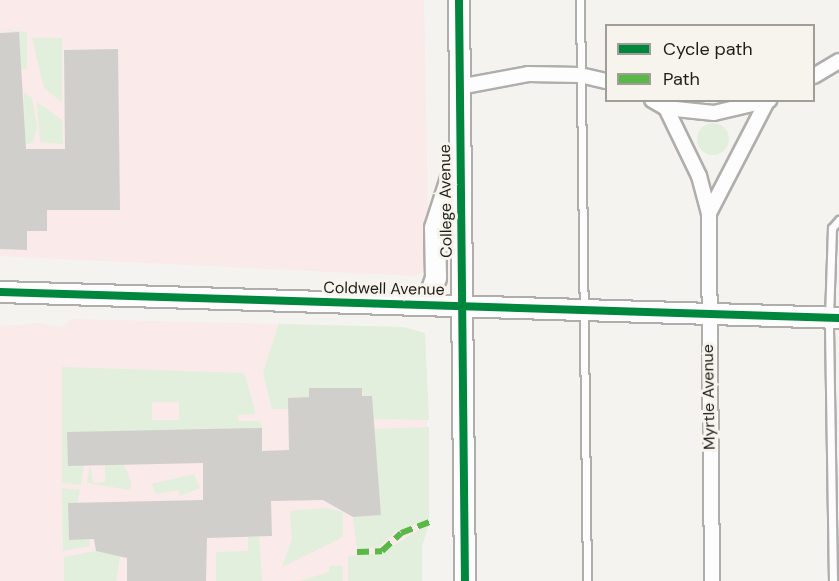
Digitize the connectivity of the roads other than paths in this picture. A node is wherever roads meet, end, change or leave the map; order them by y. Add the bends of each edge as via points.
1 (459, 0) edge
2 (580, 0) edge
3 (839, 61) edge
4 (580, 75) junction
5 (815, 75) edge
6 (605, 81) edge
7 (459, 87) junction
8 (656, 102) edge
9 (764, 102) edge
10 (767, 102) edge
11 (666, 108) junction
12 (459, 155) junction
13 (709, 213) junction
14 (839, 220) edge
15 (0, 292) edge
16 (427, 304) junction
17 (461, 304) junction
18 (581, 311) junction
19 (707, 312) junction
20 (834, 318) edge
21 (465, 581) edge
22 (587, 581) edge
23 (712, 581) edge
24 (833, 581) edge

1 - 7 street, College Avenue
2 - 4 lane
3 - 5 street
4 - 6 street
4 - 7 street via 528,74
4 - 18 lane
7 - 12 street, College Avenue
8 - 11 street
9 - 11 street via 714,113
10 - 13 street, Myrtle Avenue
11 - 13 street, Myrtle Avenue via 695,167
12 - 16 street via 435,228 436,278
12 - 17 street, College Avenue
13 - 19 street, Myrtle Avenue
14 - 20 lane via 832,228
15 - 16 street, Coldwell Avenue
16 - 17 street, Coldwell Avenue
17 - 18 street, Coldwell Avenue
17 - 21 street, College Avenue
18 - 19 street, Coldwell Avenue
18 - 22 lane
19 - 20 street, Coldwell Avenue
19 - 23 street, Myrtle Avenue
20 - 24 lane

